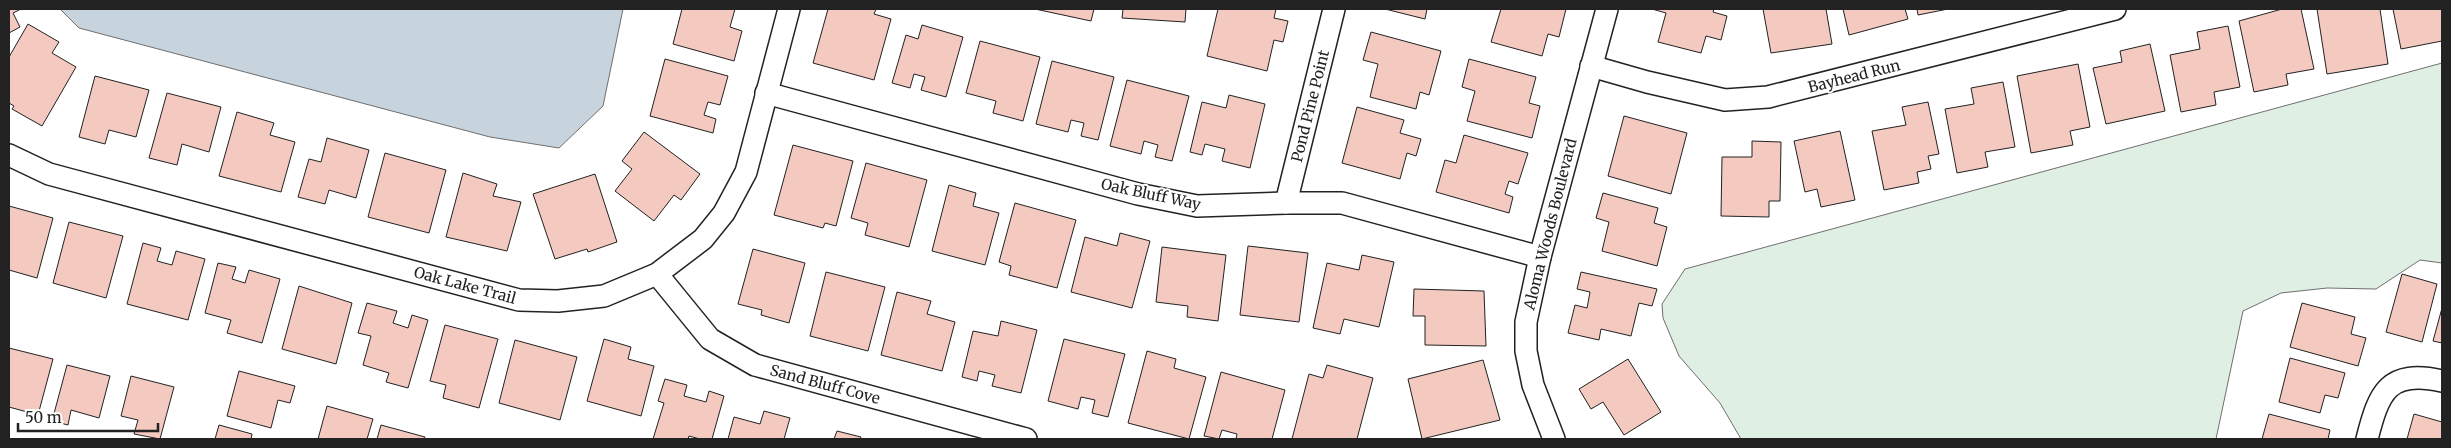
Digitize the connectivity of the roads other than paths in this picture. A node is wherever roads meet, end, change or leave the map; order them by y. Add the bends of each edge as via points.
1 (790, 9) edge
2 (1334, 9) edge
3 (1607, 9) edge
4 (2115, 9) edge
5 (1591, 66) junction
6 (766, 93) junction
7 (9, 155) edge
8 (1286, 203) junction
9 (1540, 257) junction
10 (657, 274) junction
11 (2442, 381) edge
12 (1026, 439) edge
13 (1554, 439) edge
14 (2367, 439) edge

1 - 6 street, Oak Lake Trail
2 - 8 street, Pond Pine Point
3 - 5 street, Aloma Woods Boulevard
4 - 5 street, Bayhead Run via 1768,97 1725,100
5 - 9 street, Aloma Woods Boulevard
6 - 8 street, Oak Bluff Way via 1187,204
6 - 10 street, Oak Lake Trail via 746,172 724,212 702,239
7 - 10 street, Oak Lake Trail via 49,174 519,300 558,301 604,296
8 - 9 street, Oak Bluff Way via 1342,203
9 - 13 street, Aloma Woods Boulevard via 1526,322 1526,351 1532,385
10 - 12 street, Sand Bluff Cove via 710,339 755,365
11 - 14 street via 2415,377 2394,383 2382,394 2375,408

